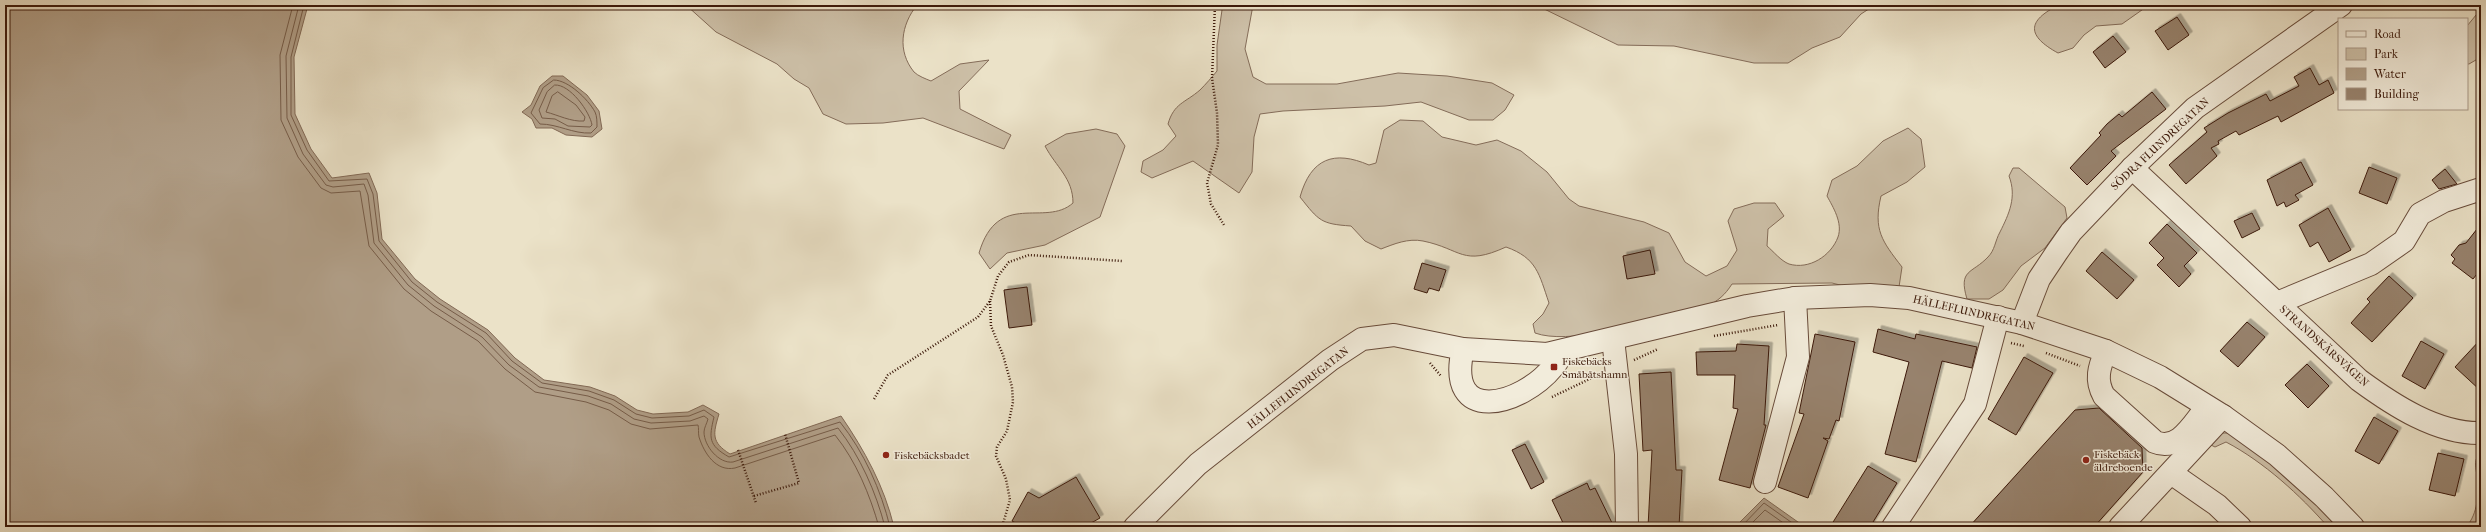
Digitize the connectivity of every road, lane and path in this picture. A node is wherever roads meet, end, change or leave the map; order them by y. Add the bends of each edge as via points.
1 (1215, 5) edge
2 (2341, 5) edge
3 (2132, 168) junction
4 (2481, 189) edge
5 (1224, 225) dead end
6 (1122, 261) dead end
7 (1795, 298) junction
8 (990, 301) junction
9 (2278, 303) junction
10 (1998, 317) junction
11 (1797, 322) junction
12 (2022, 322) junction
13 (1710, 336) dead end
14 (1993, 338) junction
15 (1613, 339) junction
16 (1665, 347) dead end
17 (2028, 347) dead end
18 (1463, 348) junction
19 (1563, 351) junction
20 (2106, 351) junction
21 (2042, 352) dead end
22 (1426, 358) dead end
23 (1616, 366) junction
24 (2098, 372) junction
25 (1445, 383) dead end
26 (874, 399) dead end
27 (1547, 399) dead end
28 (2215, 411) junction
29 (2481, 433) edge
30 (785, 434) dead end
31 (738, 450) dead end
32 (2171, 473) junction
33 (1765, 482) dead end
34 (754, 496) junction
35 (756, 503) dead end
36 (1002, 527) edge
37 (1135, 527) edge
38 (1627, 527) edge
39 (1892, 527) edge
40 (2120, 527) edge
41 (2240, 527) edge
42 (2353, 527) edge

1 - 5 path via 1212,78 1218,145 1208,183 1211,204
2 - 3 street, SÖDRA FLUNDREGATAN via 2195,108
3 - 9 street, STRANDSKÄRSVÄGEN
3 - 12 street, SÖDRA FLUNDREGATAN via 2071,232 2039,280
4 - 9 street, STRANDSKÄRSVÄGEN via 2444,202 2420,214 2404,241 2384,257 2353,273
6 - 8 path via 1029,255 1009,262 998,276
7 - 10 street, HÄLLEFLUNDREGATAN via 1863,295 1909,298
7 - 11 street
7 - 15 street, HÄLLEFLUNDREGATAN via 1747,306
8 - 26 path via 978,317 888,374
8 - 36 path via 991,326 1003,355 1012,387 1013,402 1007,431 997,447 996,456 1006,479 1010,500
9 - 29 street, STRANDSKÄRSVÄGEN via 2372,390 2430,422 2449,429
10 - 12 street, HÄLLEFLUNDREGATAN
10 - 14 street
11 - 13 path
11 - 33 street via 1798,357
12 - 20 street, HÄLLEFLUNDREGATAN
14 - 17 path
14 - 39 street via 1975,404
15 - 19 street, HÄLLEFLUNDREGATAN
15 - 23 street
16 - 23 path
18 - 19 street, HÄLLEFLUNDREGATAN via 1532,354
18 - 19 street via 1460,380 1466,392 1476,400 1494,403 1518,394 1536,383 1554,367
18 - 37 street, HÄLLEFLUNDREGATAN via 1394,335 1362,339 1330,360 1198,464
20 - 24 street
20 - 28 street, HÄLLEFLUNDREGATAN via 2171,382
21 - 24 path
22 - 25 path
23 - 27 path
23 - 38 street via 1626,454
24 - 28 street via 2099,389 2104,396 2155,442 2164,446 2181,438
28 - 32 street
28 - 42 street, HÄLLEFLUNDREGATAN via 2278,455
30 - 34 path via 798,483
31 - 34 path
32 - 40 street
32 - 41 street via 2217,505
34 - 35 path

